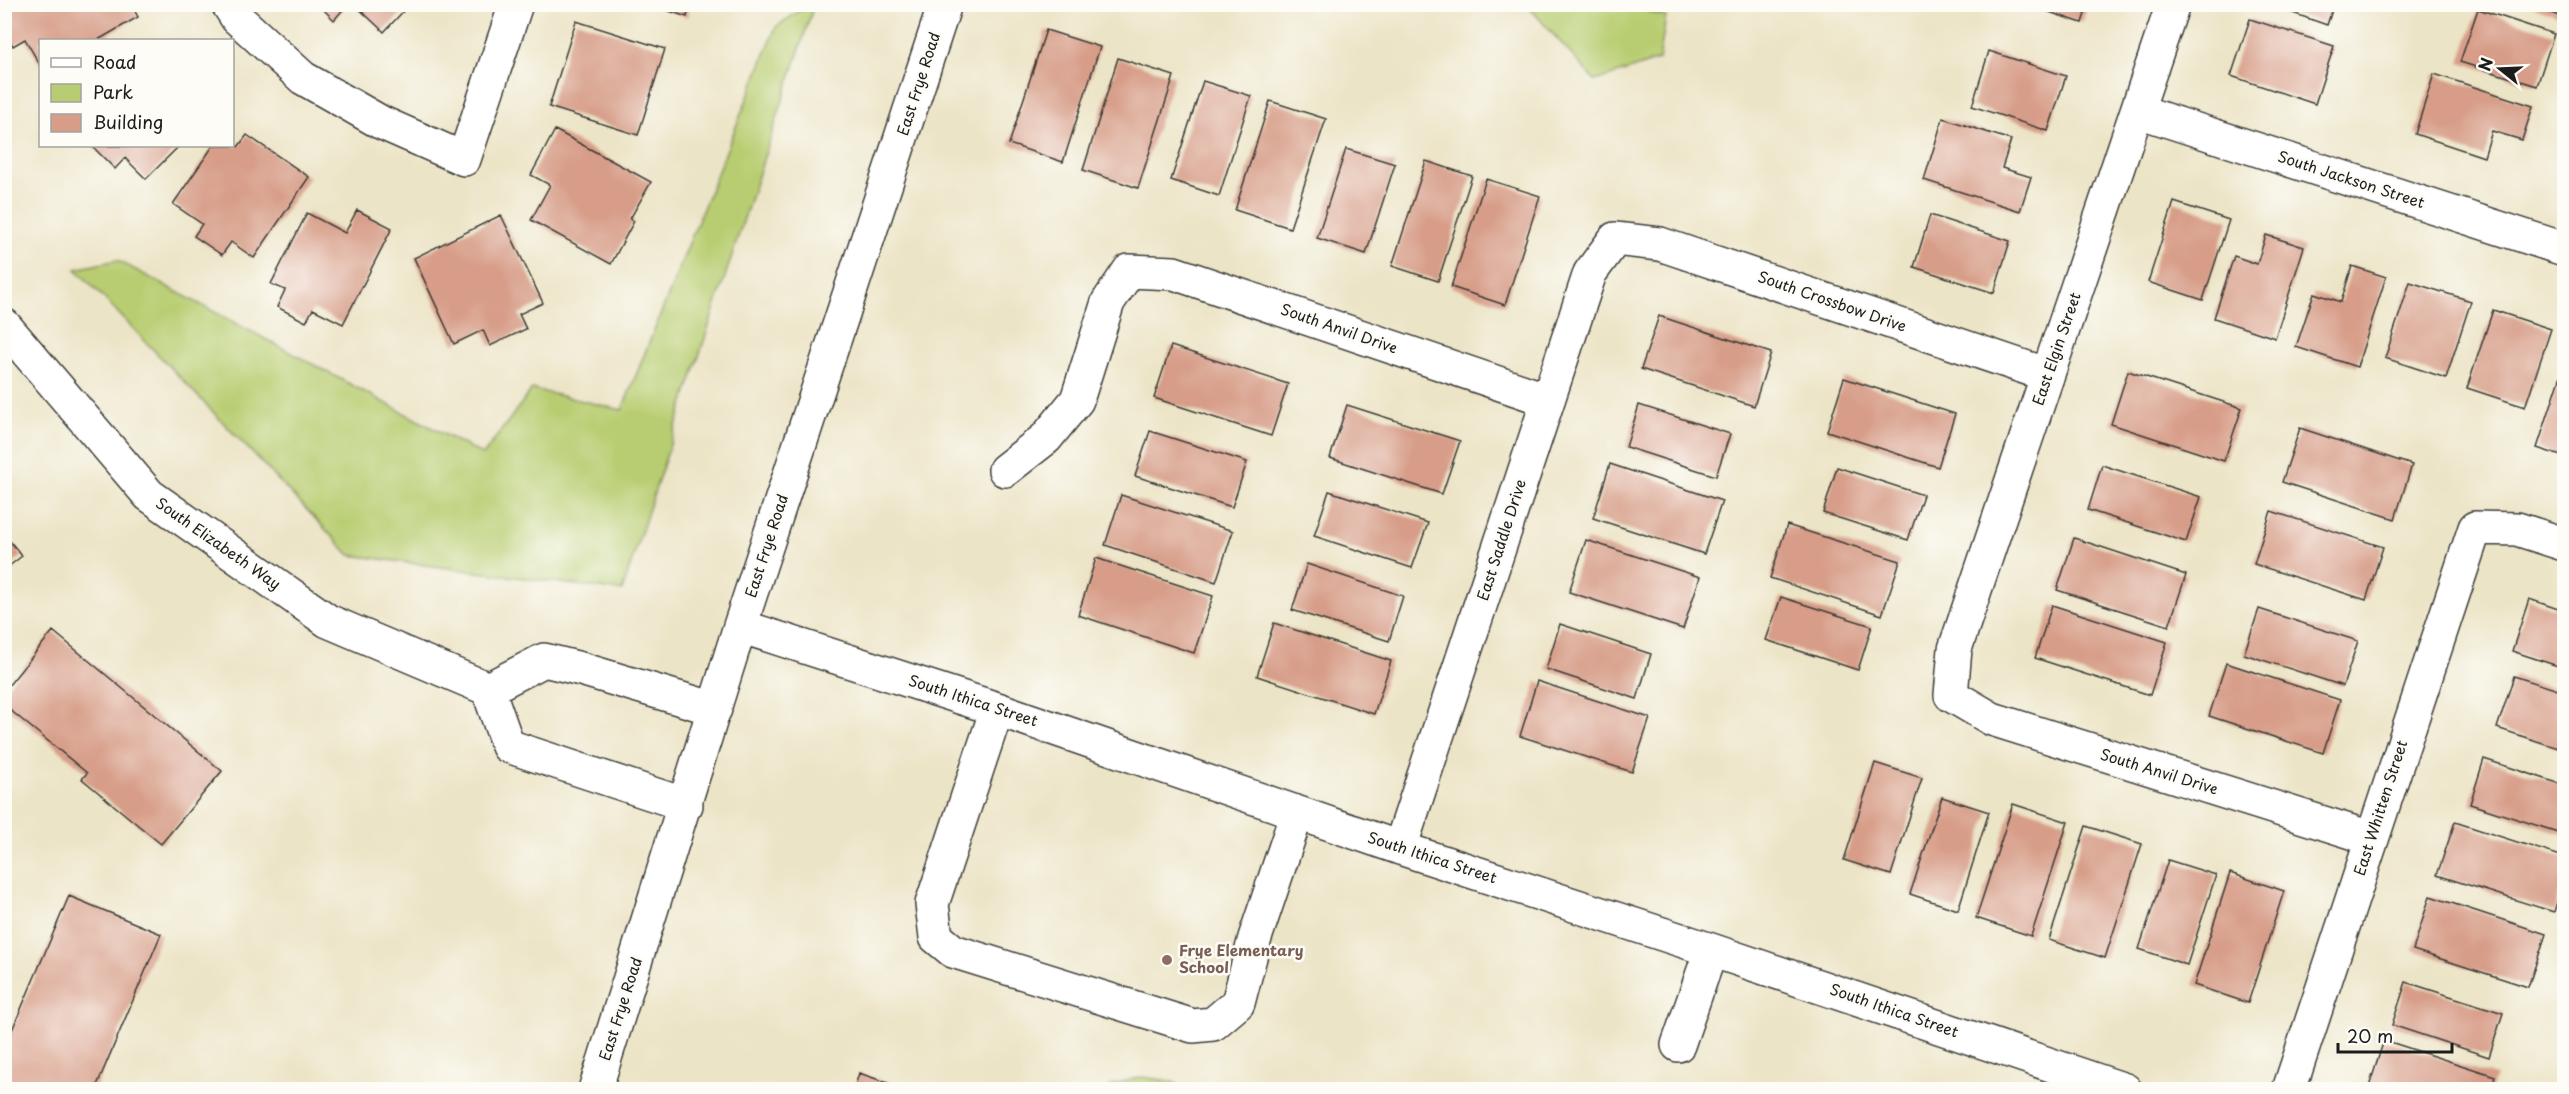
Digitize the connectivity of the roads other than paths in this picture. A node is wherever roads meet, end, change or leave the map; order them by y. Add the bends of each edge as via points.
1 (228, 4) edge
2 (516, 4) edge
3 (945, 4) edge
4 (2173, 4) edge
5 (2138, 111) junction
6 (1615, 239) joint
7 (2564, 248) edge
8 (4, 325) edge
9 (2048, 375) junction
10 (1548, 400) junction
11 (1005, 470) dead end
12 (2565, 544) edge
13 (740, 626) junction
14 (488, 689) junction
15 (1951, 695) joint
16 (997, 708) junction
17 (714, 709) junction
18 (686, 805) junction
19 (1297, 813) junction
20 (2371, 838) junction
21 (1400, 848) junction
22 (1712, 950) junction
23 (1678, 1045) dead end
24 (595, 1089) edge
25 (2125, 1089) edge
26 (2289, 1089) edge

1 - 2 street via 237,18 303,78 380,122 464,159
3 - 13 street, East Frye Road
4 - 5 street, East Elgin Street
5 - 7 street, South Jackson Street
5 - 9 street, East Elgin Street
6 - 9 street, South Crossbow Drive via 1660,244
6 - 10 street, East Saddle Drive via 1590,273
8 - 14 street, South Elizabeth Way via 149,495 328,621
9 - 15 street, East Elgin Street via 1955,649
10 - 11 street, South Anvil Drive via 1174,273 1129,271 1108,302 1077,400 1046,438
10 - 21 street, East Saddle Drive
12 - 20 street, East Whitten Street via 2517,530 2475,528
13 - 16 street, South Ithica Street
13 - 17 street, East Frye Road
14 - 17 street via 544,660
14 - 18 street via 508,746
15 - 20 street, South Anvil Drive via 1992,719
16 - 19 street, South Ithica Street
16 - 19 street via 932,904 936,937 952,951 1193,1026 1213,1024 1238,1003 1255,938
17 - 18 street, East Frye Road
18 - 24 street, East Frye Road
19 - 21 street, South Ithica Street
20 - 26 street, East Whitten Street
21 - 22 street, South Ithica Street
22 - 23 street
22 - 25 street, South Ithica Street

